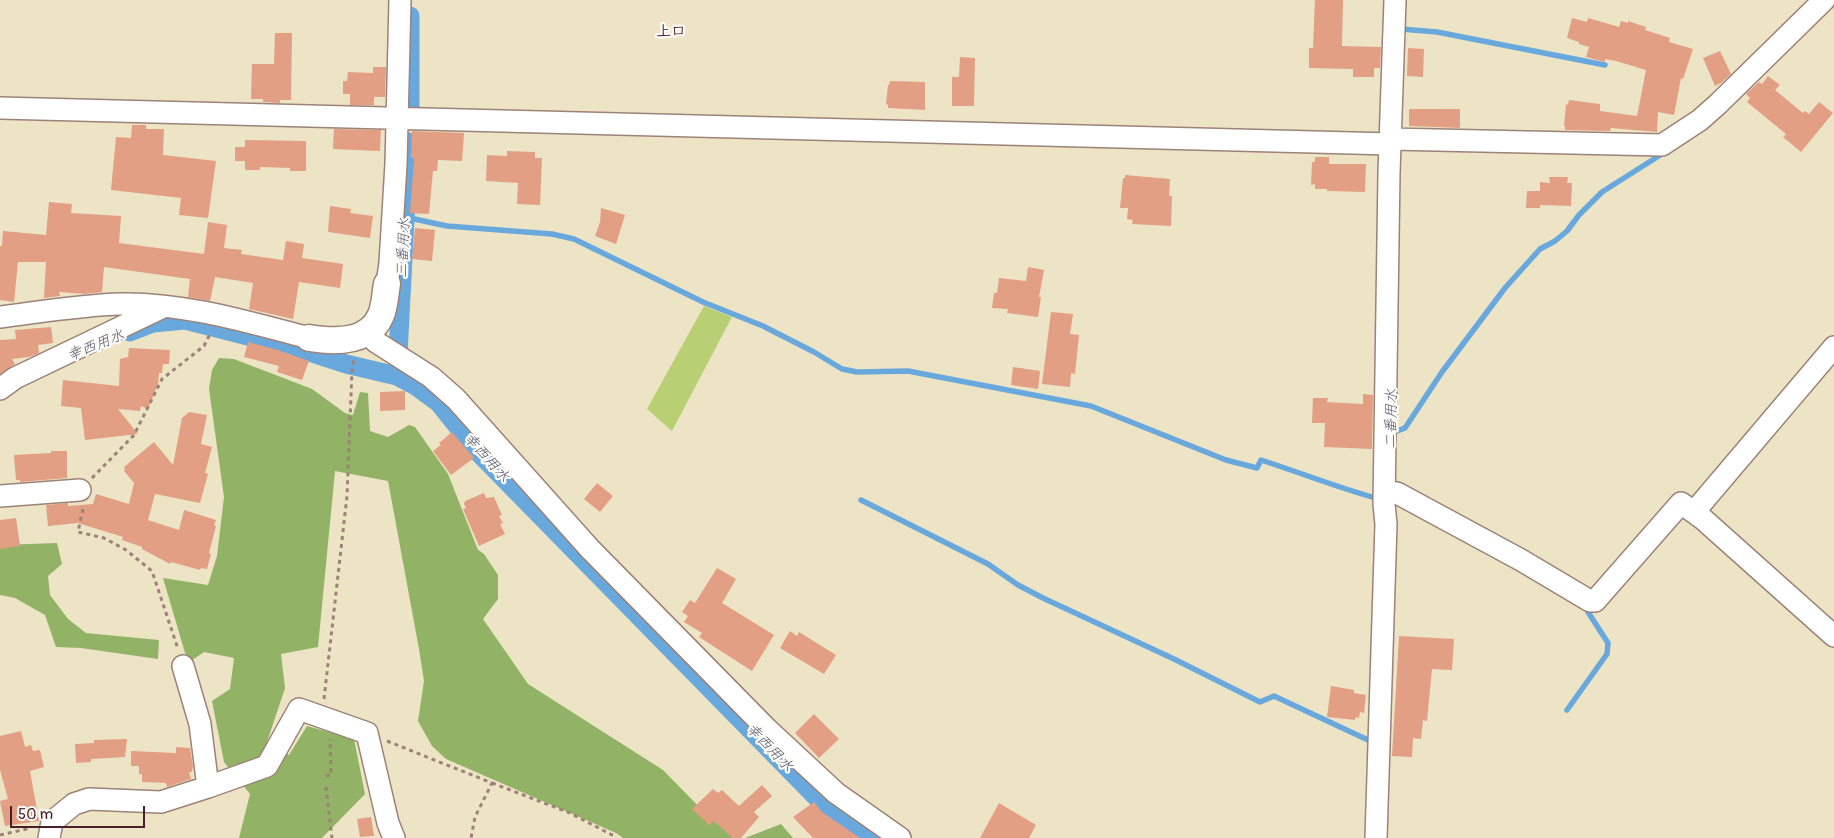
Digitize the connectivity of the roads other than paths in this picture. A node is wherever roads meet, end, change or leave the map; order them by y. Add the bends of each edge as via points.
1 (400, 0) edge
2 (1395, 0) edge
3 (1824, 0) edge
4 (0, 108) edge
5 (398, 119) junction
6 (1396, 141) junction
7 (386, 284) joint
8 (164, 307) junction
9 (0, 317) edge
10 (367, 332) junction
11 (309, 338) joint
12 (1834, 347) edge
13 (0, 389) edge
14 (80, 490) road end
15 (1385, 491) junction
16 (0, 496) edge
17 (1694, 512) junction
18 (1834, 636) edge
19 (183, 666) road end
20 (208, 788) junction
21 (50, 830) edge
22 (394, 838) edge
23 (900, 838) edge
24 (1376, 838) edge

1 - 5 street
2 - 6 street
3 - 6 street via 1718,104 1662,145
4 - 5 street
5 - 6 street
5 - 7 street
6 - 15 street
7 - 10 street via 381,316
8 - 9 street via 89,305
8 - 11 street via 216,315
8 - 13 street via 15,378
10 - 11 street via 342,341
10 - 23 street via 376,342 431,377 456,399 590,549 767,729 836,793
12 - 17 street
14 - 16 street
15 - 17 street via 1397,493 1590,601 1595,601 1681,503
15 - 24 street
17 - 18 street
19 - 20 street via 200,724
20 - 21 street via 162,802 88,799 74,804
20 - 22 street via 267,766 299,709 367,733

